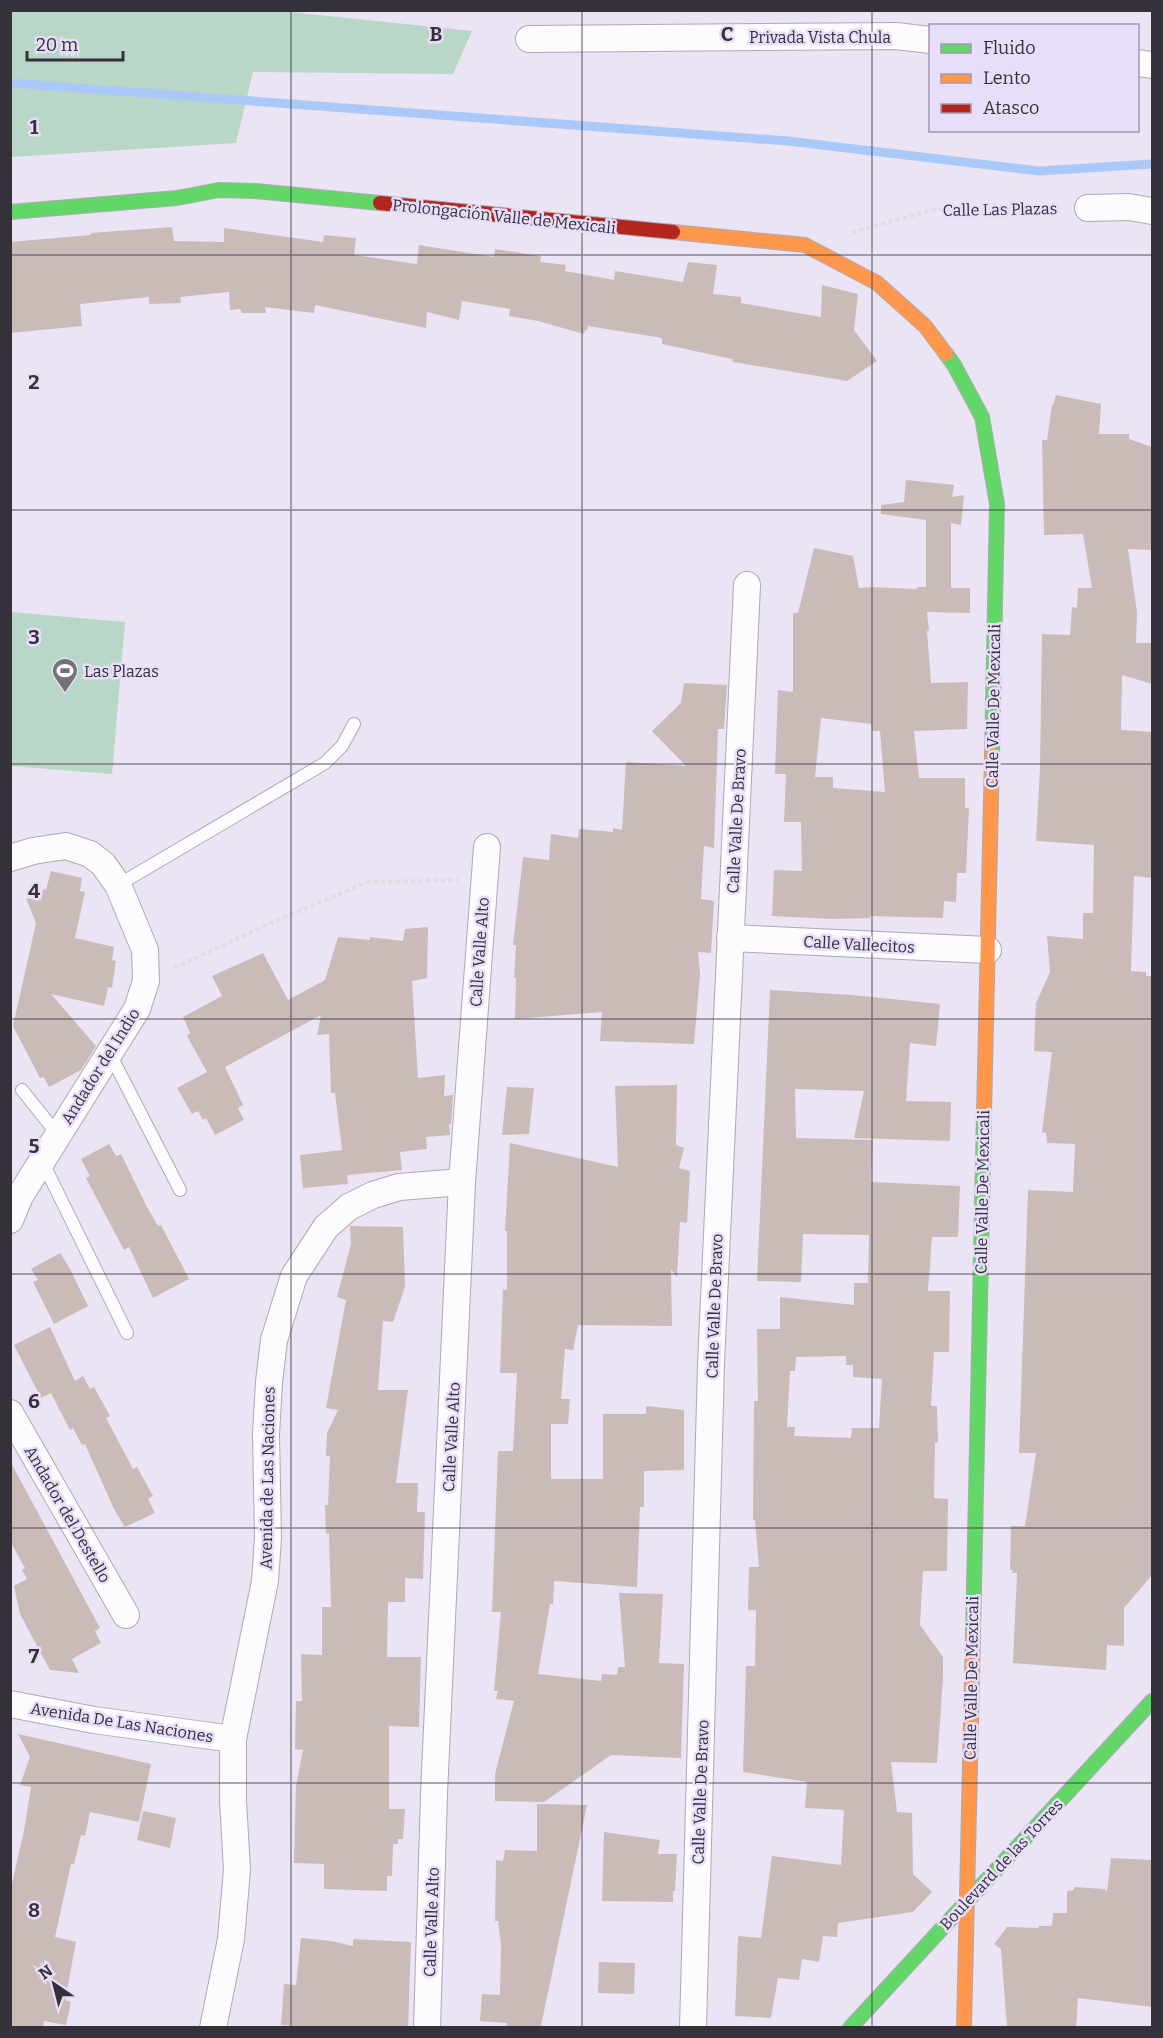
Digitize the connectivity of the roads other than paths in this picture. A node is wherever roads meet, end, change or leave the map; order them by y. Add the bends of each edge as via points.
1 (529, 39) dead end
2 (929, 40) edge
3 (1088, 208) road end
4 (1141, 209) edge
5 (10, 212) edge
6 (954, 365) joint
7 (747, 585) dead end
8 (354, 724) dead end
9 (487, 847) dead end
10 (10, 858) edge
11 (118, 885) junction
12 (730, 938) junction
13 (988, 950) junction
14 (110, 1054) junction
15 (22, 1090) dead end
16 (58, 1135) junction
17 (42, 1161) junction
18 (462, 1182) junction
19 (180, 1190) dead end
20 (10, 1220) edge
21 (127, 1333) dead end
22 (10, 1413) edge
23 (126, 1615) dead end
24 (1152, 1701) edge
25 (10, 1704) edge
26 (233, 1739) junction
27 (966, 1902) junction
28 (213, 2028) edge
29 (428, 2028) edge
30 (693, 2028) edge
31 (850, 2028) edge
32 (964, 2028) edge

1 - 2 street, Privada Vista Chula via 896,36
3 - 4 street
5 - 6 street, Prolongación Valle de Mexicali via 177,198 219,190 255,191 805,246 877,283 925,326
6 - 13 street, Calle Valle De Mexicali via 982,417 997,504
7 - 12 street, Calle Valle De Bravo
8 - 11 lane via 342,746 325,763
9 - 18 street, Calle Valle Alto
10 - 11 street, Andador del Indio via 66,846 90,854
11 - 14 street, Andador del Indio via 145,950 146,981 137,1009
12 - 13 street, Calle Vallecitos
12 - 30 street, Calle Valle De Bravo via 711,1364
13 - 27 street, Calle Valle De Mexicali
14 - 16 street, Andador del Indio
14 - 19 lane
15 - 16 lane
16 - 17 street, Andador del Indio
17 - 20 street, Andador del Indio
17 - 21 lane
18 - 26 street, Avenida de Las Naciones via 399,1187 350,1207 326,1227 294,1276 274,1340 266,1434 265,1581
18 - 29 street, Calle Valle Alto via 434,1794
22 - 23 street, Andador del Destello
24 - 27 street, Boulevard de las Torres
25 - 26 street, Avenida De Las Naciones
26 - 28 street, Avenida de Las Naciones via 237,1870 231,1939
27 - 31 street, Boulevard de las Torres
27 - 32 street, Calle Valle De Mexicali

